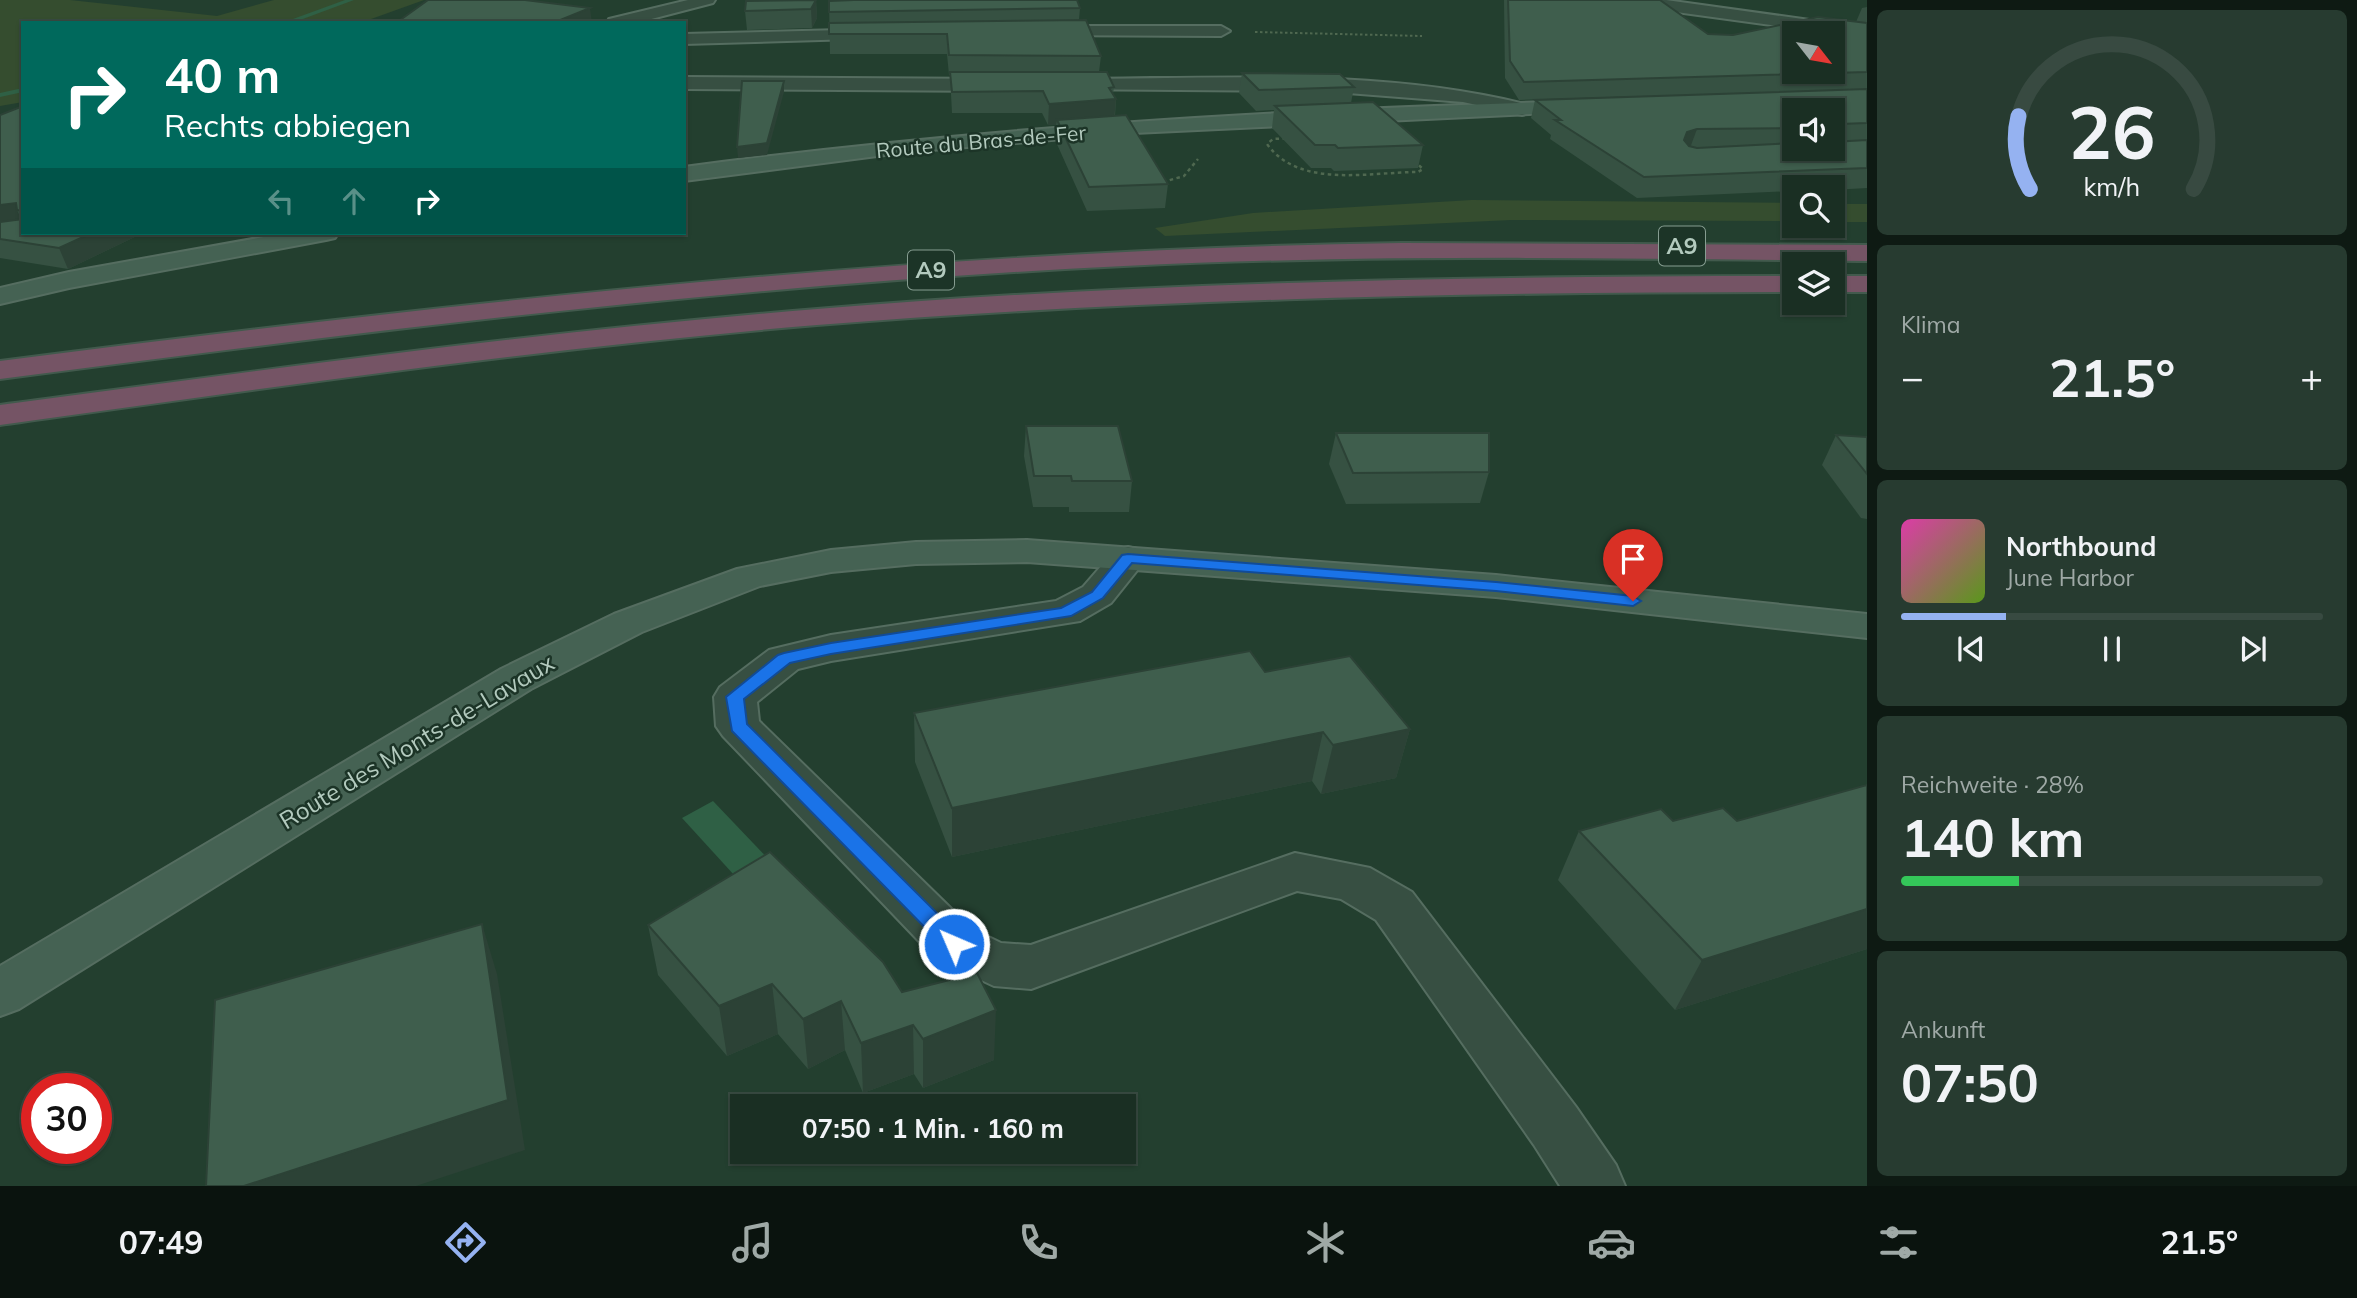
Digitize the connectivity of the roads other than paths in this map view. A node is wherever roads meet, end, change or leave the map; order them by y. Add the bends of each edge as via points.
1 (707, 0) edge
2 (1625, 0) edge
3 (623, 21) edge
4 (1018, 31) edge
5 (1220, 31) road end
6 (894, 33) edge
7 (1867, 33) edge
8 (686, 40) edge
9 (686, 83) edge
10 (1610, 107) edge
11 (1522, 109) junction
12 (686, 174) edge
13 (315, 235) edge
14 (1867, 243) edge
15 (1498, 249) junction
16 (1867, 253) edge
17 (1782, 284) edge
18 (1845, 284) edge
19 (1867, 284) edge
20 (0, 296) edge
21 (0, 370) edge
22 (0, 415) edge
23 (1128, 558) junction
24 (1867, 626) edge
25 (0, 993) edge
26 (1594, 1186) edge

1 - 3 street
2 - 7 street
4 - 5 street
6 - 8 street
9 - 11 street via 1322,85 1463,96
10 - 11 street, Route du Bras-de-Fer
11 - 12 street, Route du Bras-de-Fer via 1307,117 1021,136
13 - 20 street
14 - 15 highway, A9
15 - 16 highway, A9
15 - 21 highway, A9 via 1121,258 823,278 507,308
17 - 22 highway, A9 via 1332,287 931,308 572,341
18 - 19 highway
23 - 24 street, Route des Monts-de-Lavaux via 1496,586
23 - 25 street, Route des Monts-de-Lavaux via 1027,551 916,553 831,561 750,577 640,619 516,679
23 - 26 street via 1097,595 1066,612 784,659 735,697 738,726 954,944 995,964 1031,967 1295,872 1352,882 1394,906

